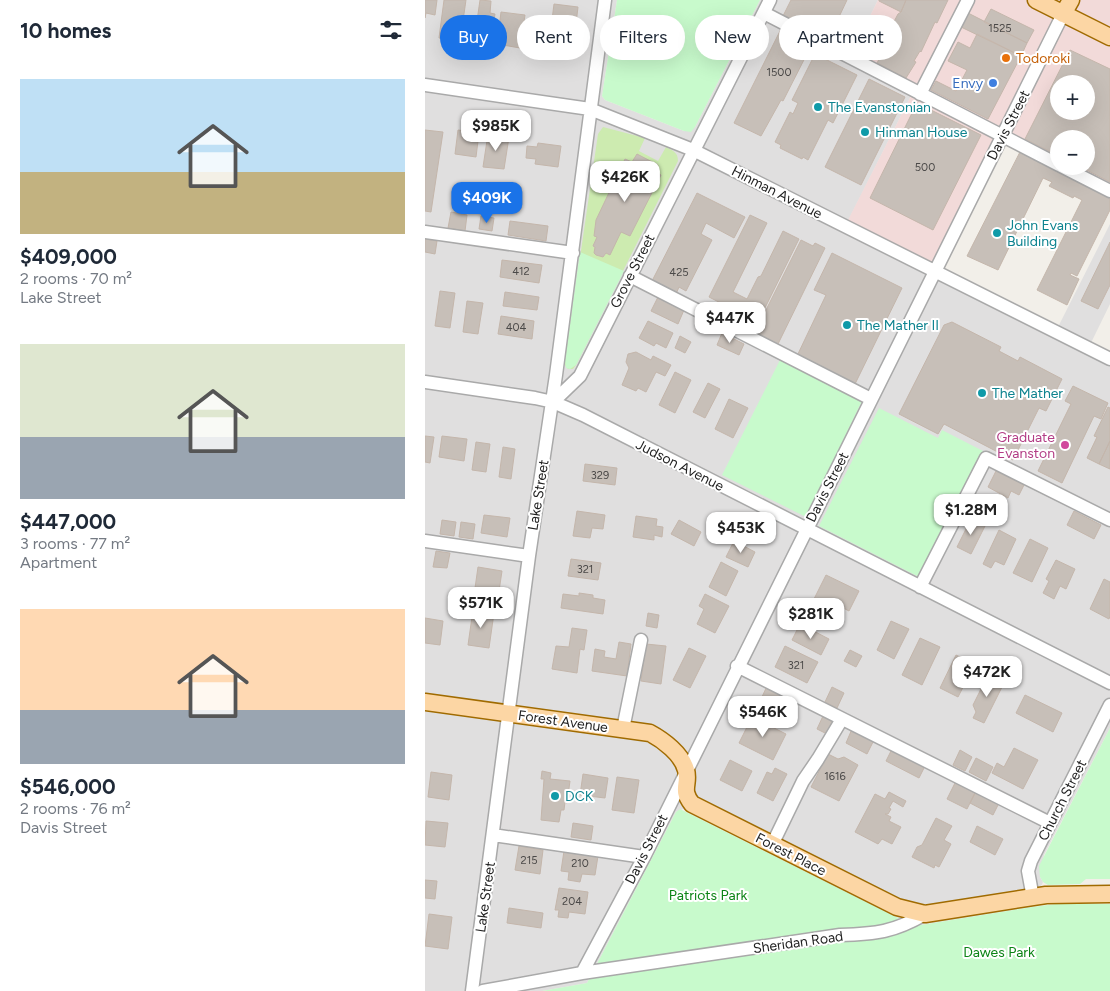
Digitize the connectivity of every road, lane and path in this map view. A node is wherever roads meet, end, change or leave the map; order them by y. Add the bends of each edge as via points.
1 (605, 0) edge
2 (770, 0) edge
3 (968, 0) edge
4 (1036, 0) edge
5 (1067, 7) edge
6 (764, 13) junction
7 (1110, 37) edge
8 (425, 84) edge
9 (920, 94) junction
10 (590, 109) junction
11 (1002, 137) junction
12 (693, 150) junction
13 (1050, 161) edge
14 (1079, 175) edge
15 (1110, 190) edge
16 (425, 232) edge
17 (573, 253) junction
18 (935, 271) junction
19 (630, 276) junction
20 (1110, 359) edge
21 (425, 382) edge
22 (871, 399) junction
23 (553, 402) junction
24 (1110, 520) edge
25 (806, 528) junction
26 (425, 541) edge
27 (529, 556) junction
28 (919, 587) junction
29 (641, 640) dead end
30 (737, 666) junction
31 (1110, 683) edge
32 (425, 702) edge
33 (1110, 705) edge
34 (509, 714) junction
35 (842, 719) junction
36 (623, 729) junction
37 (686, 770) junction
38 (1050, 823) junction
39 (493, 835) junction
40 (773, 844) junction
41 (643, 856) junction
42 (1110, 894) edge
43 (1033, 898) junction
44 (925, 914) junction
45 (582, 973) junction
46 (472, 991) edge
47 (483, 991) edge

1 - 10 street, Lake Street
2 - 6 street, Grove Street
3 - 9 street
4 - 5 main road
5 - 7 main road
5 - 11 street, Davis Street
6 - 9 street
6 - 12 street, Grove Street
8 - 10 street, Hinman Avenue
9 - 11 street
10 - 12 street, Hinman Avenue
10 - 17 street, Lake Street
11 - 13 street
11 - 18 street, Davis Street
12 - 18 street, Hinman Avenue
12 - 19 street, Grove Street
14 - 15 street
16 - 17 street
17 - 23 street, Lake Street
18 - 20 street, Hinman Avenue
18 - 22 street, Davis Street
19 - 22 street
19 - 23 street, Grove Street via 580,376
21 - 23 street, Judson Avenue
22 - 25 street, Davis Street
23 - 25 street, Judson Avenue
23 - 27 street, Lake Street
24 - 28 street via 986,458
25 - 28 street, Judson Avenue
25 - 30 street, Davis Street
26 - 27 street
27 - 34 street, Lake Street
28 - 31 street, Judson Avenue
29 - 36 street
30 - 35 street
30 - 37 street, Davis Street
32 - 34 main road, Forest Avenue
33 - 38 street, Church Street
34 - 36 main road, Forest Avenue
34 - 39 street, Lake Street
35 - 38 street
35 - 40 street via 803,781
36 - 37 main road, Forest Avenue via 657,737 669,746
37 - 40 main road, Forest Place via 686,797 692,804
37 - 41 street, Davis Street
38 - 43 street, Church Street via 1031,861 1029,871
39 - 41 street
39 - 46 street, Lake Street
40 - 44 main road, Forest Place via 897,907
41 - 45 street, Davis Street
42 - 43 main road, Sheridan Road
43 - 44 main road, Sheridan Road
44 - 45 street, Sheridan Road via 892,930
45 - 47 street, Sheridan Road

